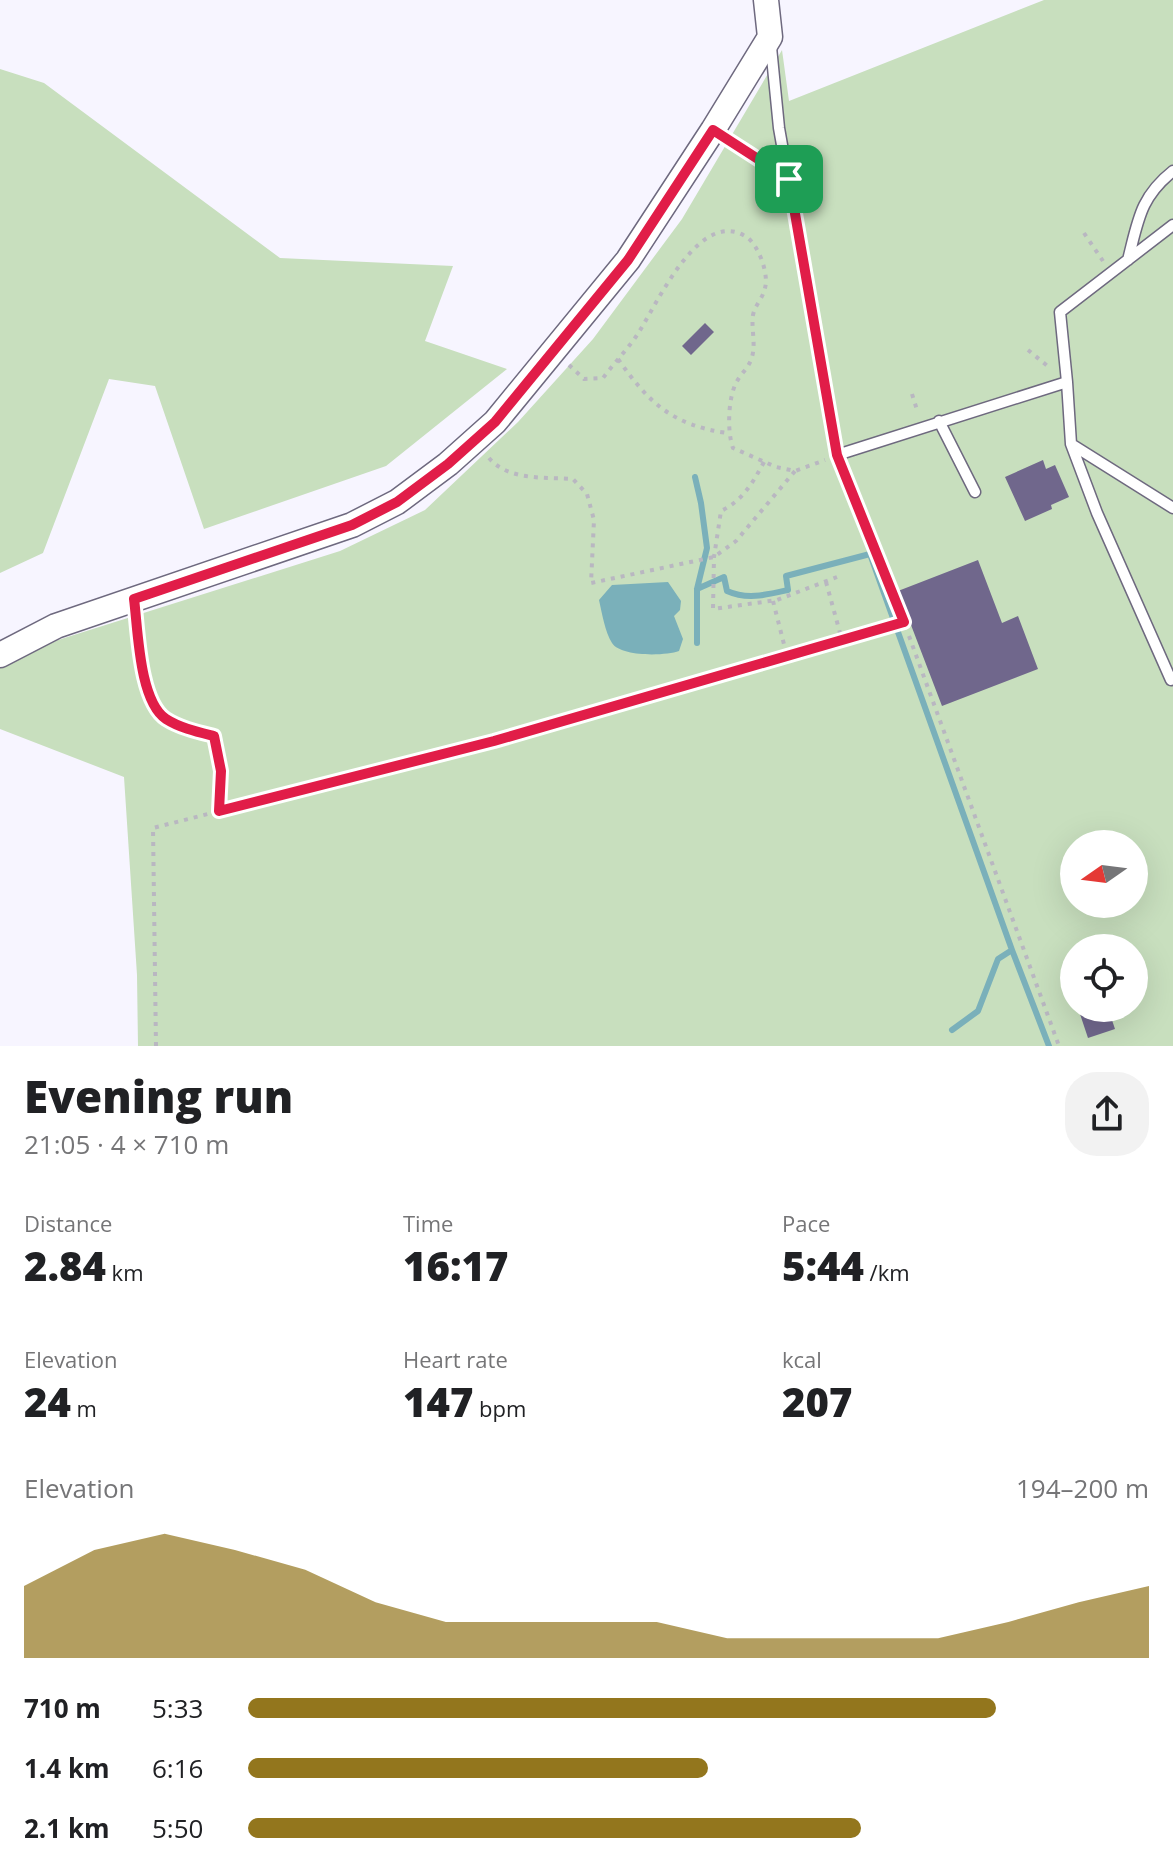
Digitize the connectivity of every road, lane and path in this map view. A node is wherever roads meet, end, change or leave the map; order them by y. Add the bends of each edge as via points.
1 (766, 0) edge
2 (770, 37) junction
3 (713, 130) junction
4 (1173, 171) edge
5 (789, 179) junction
6 (1173, 225) edge
7 (1084, 233) dead end
8 (1128, 260) junction
9 (1111, 273) junction
10 (618, 358) junction
11 (573, 369) dead end
12 (1067, 382) junction
13 (912, 394) dead end
14 (939, 421) junction
15 (922, 427) junction
16 (727, 433) junction
17 (474, 441) junction
18 (1071, 444) junction
19 (837, 455) junction
20 (764, 461) junction
21 (795, 471) junction
22 (975, 492) dead end
23 (1173, 508) edge
24 (714, 557) junction
25 (837, 577) dead end
26 (826, 582) junction
27 (134, 599) junction
28 (773, 601) junction
29 (904, 622) junction
30 (842, 640) junction
31 (0, 655) edge
32 (787, 656) junction
33 (1171, 680) dead end
34 (219, 811) junction
35 (156, 1046) edge
36 (1059, 1046) edge

1 - 2 street
2 - 3 street
2 - 5 lane
3 - 5 lane
3 - 17 street via 628,260
4 - 8 lane via 1155,185 1142,206
5 - 19 lane
6 - 8 lane
7 - 9 path
8 - 9 lane
9 - 12 lane via 1060,312
10 - 11 path via 603,378 584,379
10 - 16 path via 641,392 670,414
10 - 16 path via 690,251 706,237 741,233 754,243 767,283 754,310 753,356 736,383
12 - 14 lane
12 - 18 lane
13 - 15 path
14 - 15 lane
14 - 22 lane
15 - 19 lane
16 - 20 path via 733,448
17 - 24 path via 498,469 573,479 587,494 594,520 591,583
17 - 27 street via 397,502 352,525
18 - 23 lane
18 - 33 lane
19 - 21 path
19 - 29 lane
20 - 21 path
20 - 24 path via 748,490 721,511
21 - 24 path via 736,541
24 - 28 path via 713,609
25 - 26 path
26 - 28 path
26 - 30 path
27 - 31 street via 56,626
27 - 34 path via 150,697 164,718 214,736 221,771
28 - 32 path
29 - 30 path
29 - 36 path
30 - 32 path
32 - 34 path via 494,741
34 - 35 path via 153,828

